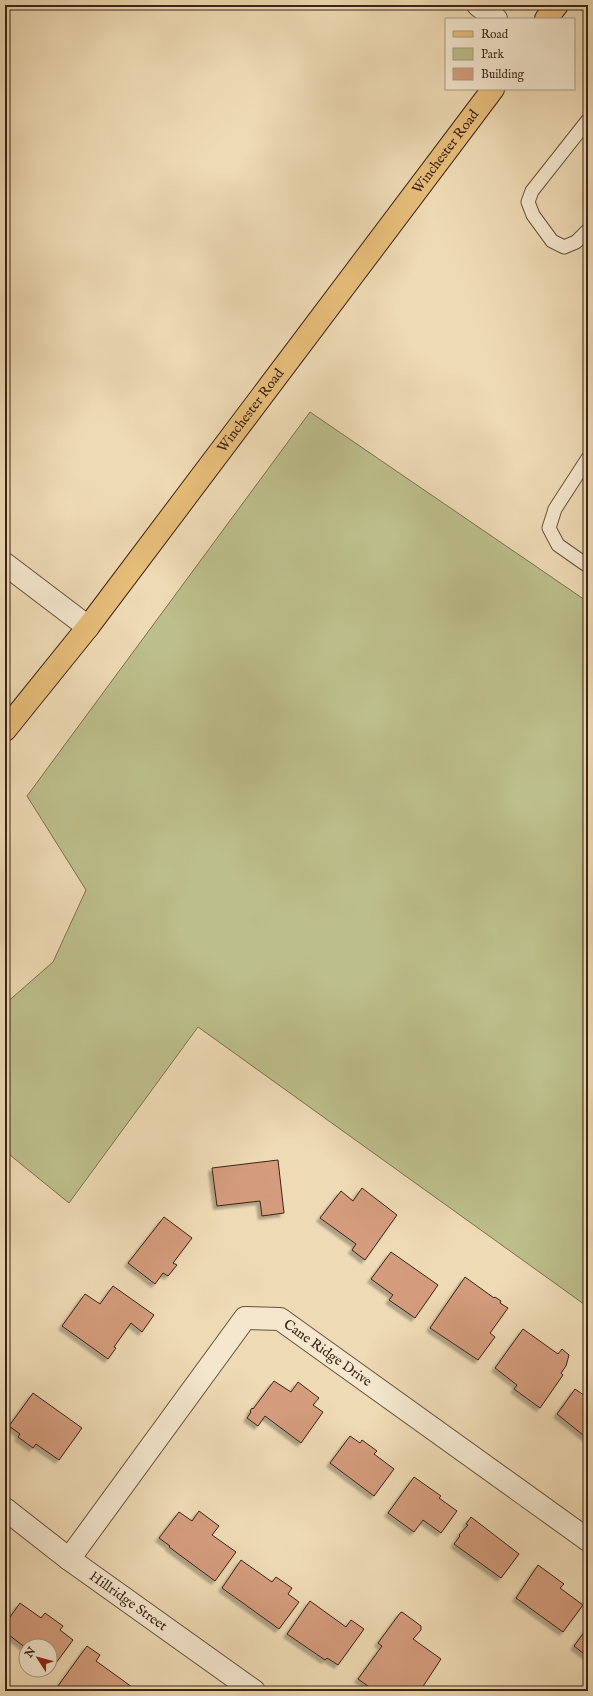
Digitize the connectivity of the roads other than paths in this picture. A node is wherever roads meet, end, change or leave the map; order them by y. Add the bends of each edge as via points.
1 (478, 5) edge
2 (557, 5) edge
3 (495, 18) edge
4 (547, 18) edge
5 (491, 90) edge
6 (588, 120) edge
7 (588, 230) edge
8 (588, 458) edge
9 (5, 564) edge
10 (588, 566) edge
11 (88, 626) junction
12 (5, 730) edge
13 (5, 1509) edge
14 (588, 1540) edge
15 (70, 1559) junction
16 (254, 1691) edge

1 - 3 street
2 - 4 main road
5 - 11 main road, Winchester Road
6 - 7 lane via 532,191 528,202 533,215 552,241 564,248 576,242
8 - 10 lane via 555,509 549,528 558,545
9 - 11 street
11 - 12 main road, Winchester Road
13 - 15 street, Hillridge Street
14 - 15 street, Cane Ridge Drive via 280,1319 244,1318
15 - 16 street, Hillridge Street

